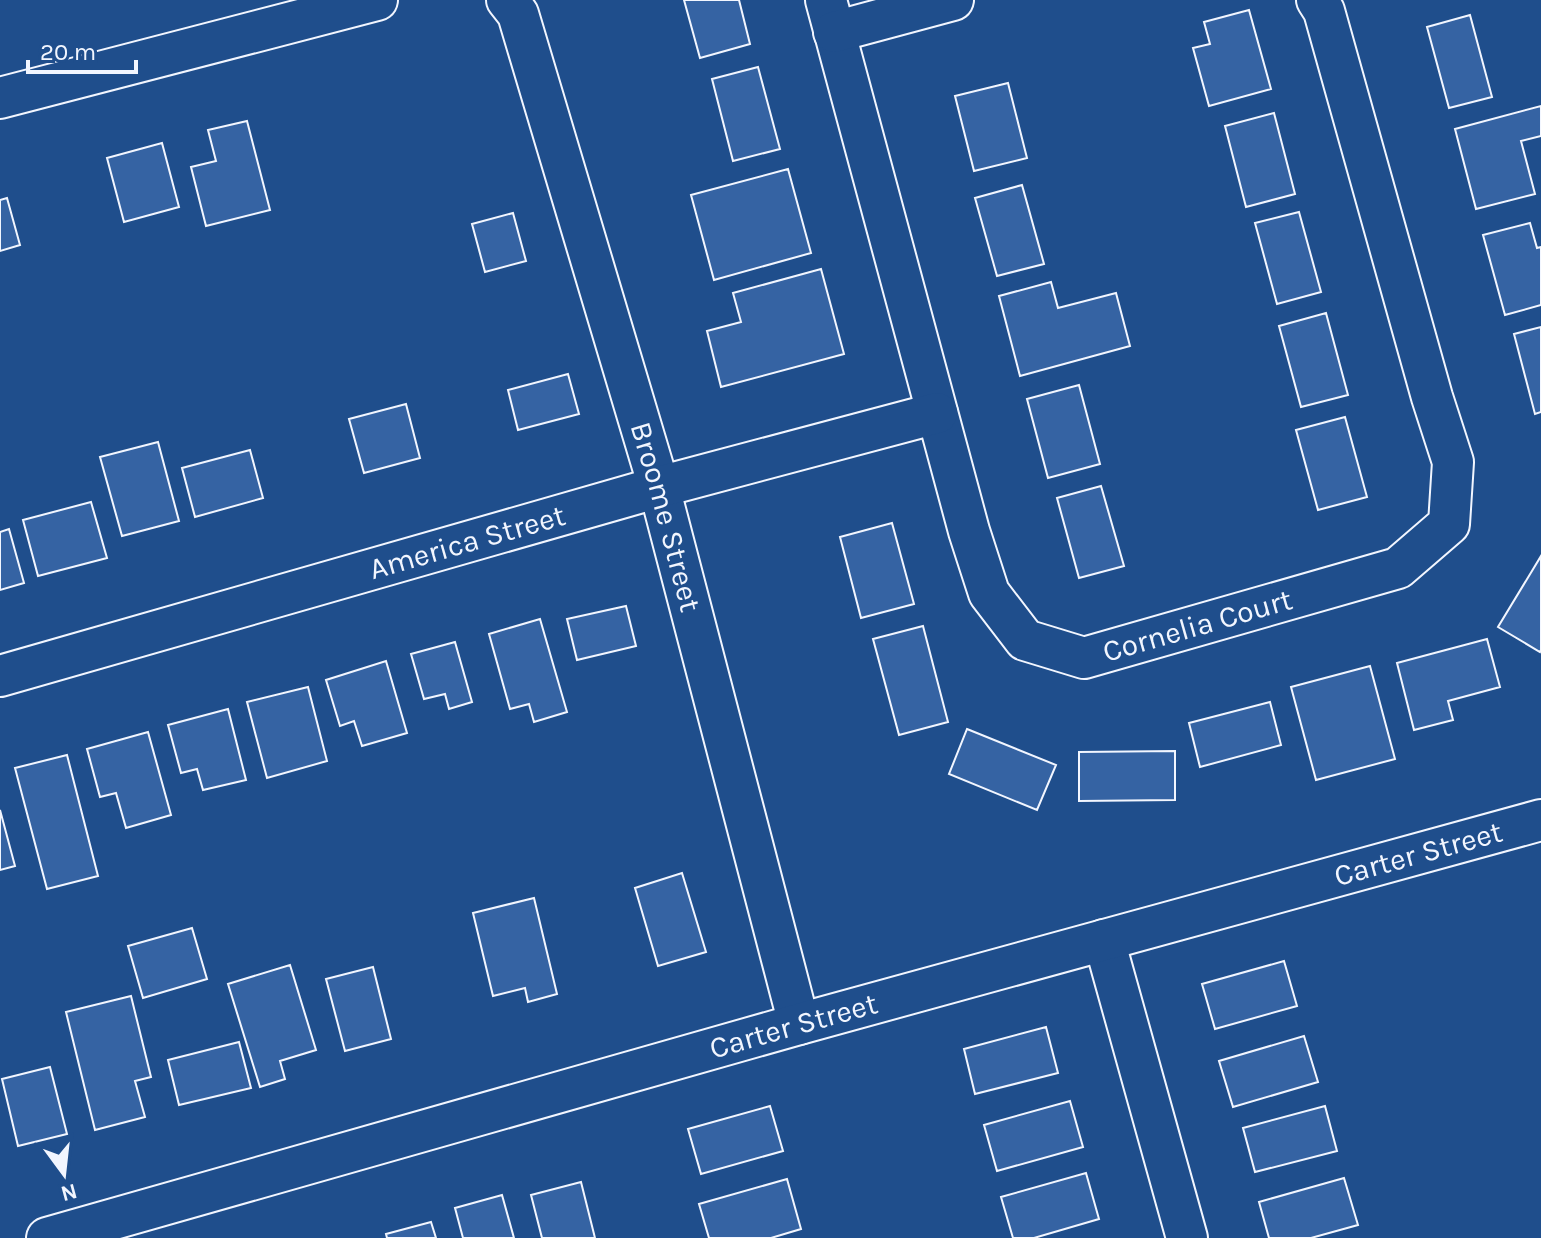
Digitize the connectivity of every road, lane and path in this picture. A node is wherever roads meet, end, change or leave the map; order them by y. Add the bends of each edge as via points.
1 (377, 0) edge
2 (953, 0) edge
3 (1317, 0) edge
4 (512, 7) edge
5 (830, 16) edge
6 (0, 98) edge
7 (937, 413) junction
8 (659, 487) junction
9 (0, 676) edge
10 (1541, 820) edge
11 (1104, 940) junction
12 (799, 1024) junction
13 (47, 1238) edge
14 (1187, 1238) edge

1 - 6 street
2 - 5 street, Cornelia Court
3 - 7 street, Cornelia Court via 1453,462 1449,524 1398,568 1084,658 1025,640 989,593
4 - 8 street, Broome Street
5 - 7 street, Cornelia Court
7 - 8 street, America Street
8 - 9 street, America Street
8 - 12 street, Broome Street
10 - 11 street, Carter Street
11 - 12 street, Carter Street
11 - 14 street
12 - 13 street, Carter Street

